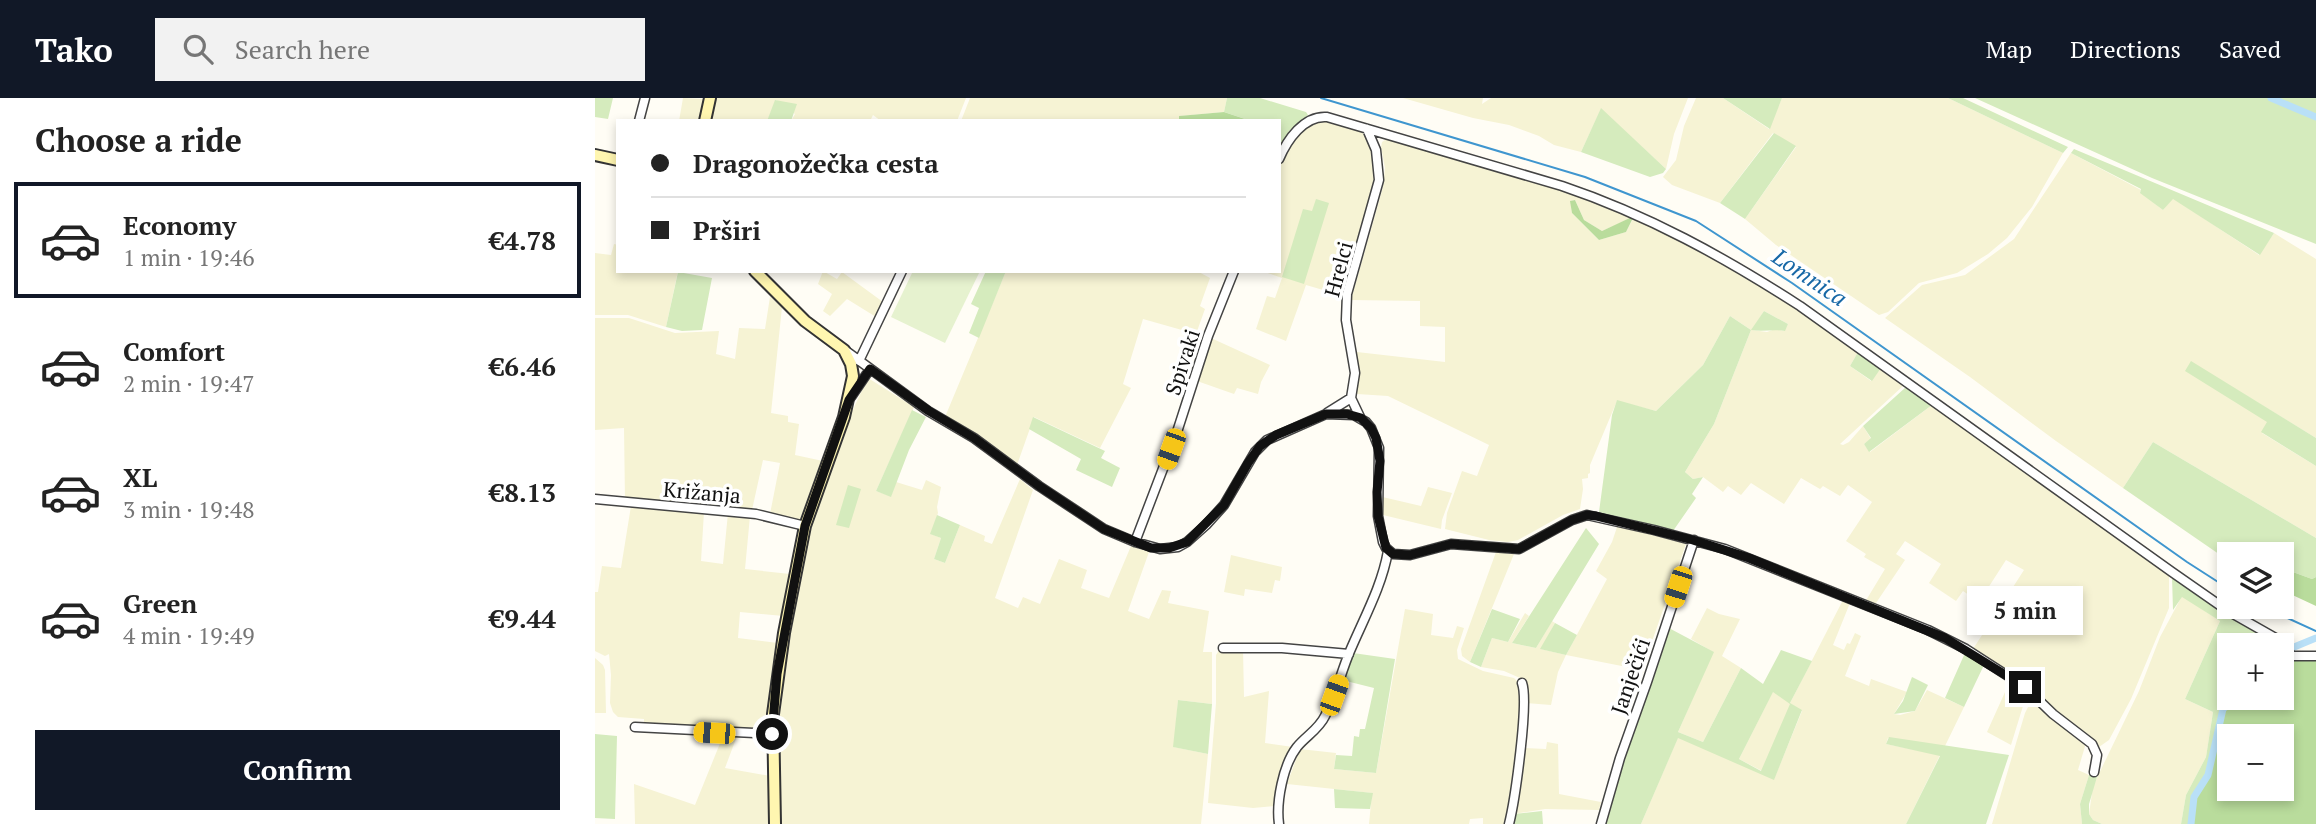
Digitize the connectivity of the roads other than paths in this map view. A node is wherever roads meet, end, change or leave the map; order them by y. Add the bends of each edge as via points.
1 (645, 98) edge
2 (710, 98) edge
3 (640, 119) edge
4 (705, 119) edge
5 (1367, 130) junction
6 (595, 155) edge
7 (1281, 155) edge
8 (616, 160) edge
9 (757, 273) edge
10 (901, 273) edge
11 (1233, 273) edge
12 (841, 346) junction
13 (859, 361) junction
14 (870, 369) junction
15 (1351, 398) junction
16 (849, 400) junction
17 (1326, 414) junction
18 (1361, 418) junction
19 (595, 499) edge
20 (805, 526) junction
21 (1693, 540) junction
22 (1135, 542) junction
23 (1388, 551) junction
24 (1223, 648) dead end
25 (1349, 654) junction
26 (2316, 656) edge
27 (1522, 683) dead end
28 (635, 727) dead end
29 (772, 734) junction
30 (2094, 772) dead end
31 (775, 824) edge
32 (1279, 824) edge
33 (1510, 824) edge
34 (1601, 824) edge

1 - 3 street
2 - 4 main road
5 - 7 street via 1321,117 1296,131
5 - 15 street, Hrelci via 1376,150 1379,180 1346,301 1355,373
5 - 26 street via 1595,197 1702,245 1800,306 2183,580 2279,640 2292,656
6 - 8 main road
9 - 12 main road via 799,315
10 - 13 street
11 - 22 street, Spivaki
12 - 13 street
12 - 16 main road via 853,371
13 - 14 street
14 - 16 street
14 - 22 street via 1104,529
15 - 17 street
15 - 18 street
16 - 20 main road
17 - 18 street
17 - 22 street via 1260,446 1224,505 1187,542 1160,549
18 - 23 street via 1379,448 1377,505
19 - 20 street, Križanja via 756,514
20 - 29 main road via 777,674
21 - 23 street via 1587,515 1519,549 1451,544 1410,555
21 - 30 street via 1749,558 1956,644 2025,687 2092,744 2097,755
21 - 34 street, Janječići
23 - 25 street via 1378,589
24 - 25 street
25 - 32 street via 1324,719 1291,757 1279,797
27 - 33 street via 1524,703
28 - 29 street
29 - 31 main road

